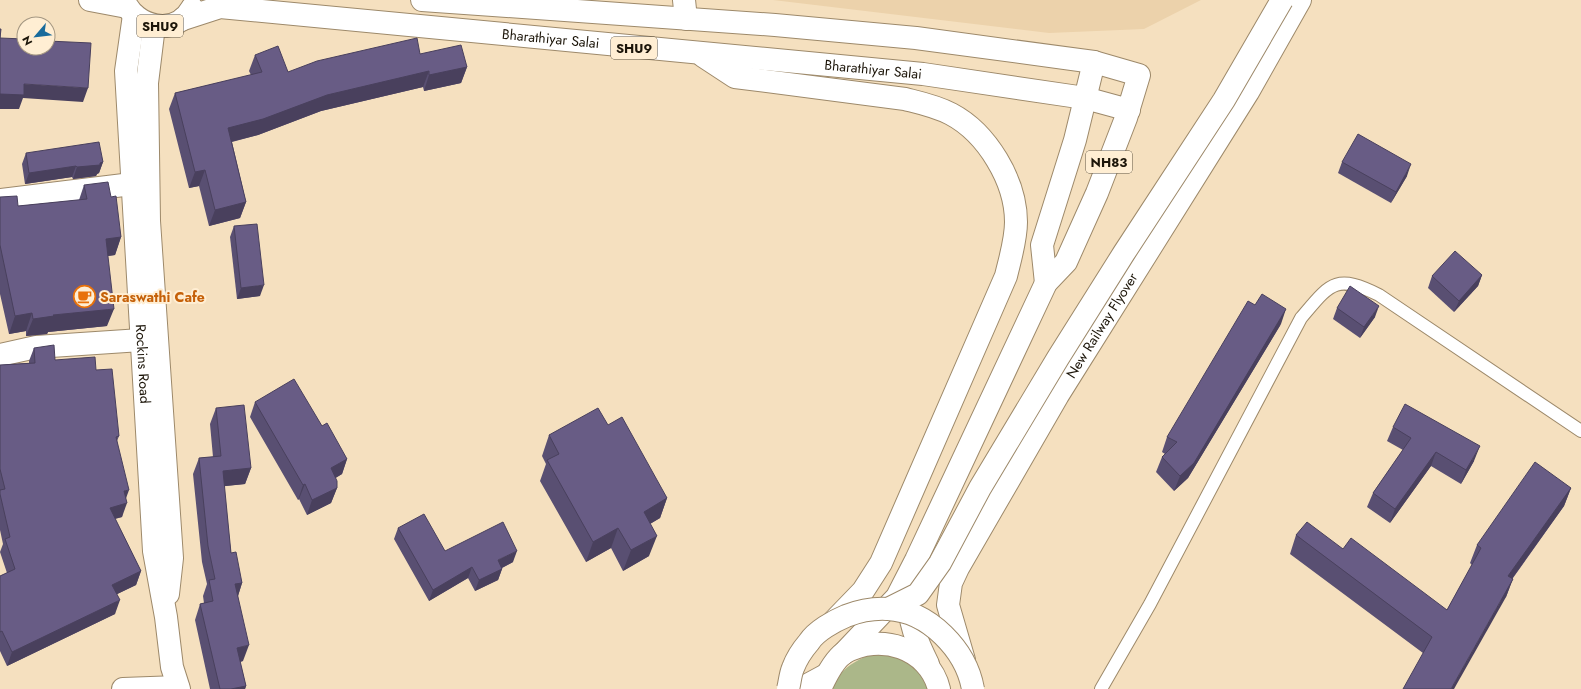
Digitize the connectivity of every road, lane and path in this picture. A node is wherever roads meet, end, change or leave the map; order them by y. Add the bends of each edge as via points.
1 (90, 0) edge
2 (196, 0) edge
3 (422, 0) edge
4 (1282, 0) edge
5 (1300, 0) edge
6 (128, 7) edge
7 (685, 10) edge
8 (184, 19) junction
9 (154, 26) junction
10 (701, 54) junction
11 (1094, 62) junction
12 (1086, 98) junction
13 (1129, 110) junction
14 (132, 184) junction
15 (0, 200) edge
16 (1046, 283) junction
17 (141, 340) junction
18 (0, 355) edge
19 (1581, 430) edge
20 (916, 560) junction
21 (888, 609) junction
22 (166, 617) junction
23 (834, 621) junction
24 (843, 654) junction
25 (965, 663) junction
26 (936, 681) edge
27 (823, 682) edge
28 (179, 688) edge
29 (123, 689) edge
30 (788, 689) edge
31 (800, 689) edge
32 (973, 689) edge
33 (1101, 689) edge

1 - 6 main road, SHU9
2 - 8 main road, SHU9
3 - 7 main road, Bharathiyar Salai / SHU9
4 - 21 main road, New Railway Flyover, bridge via 1224,100 1058,358 980,488 940,563 918,594
5 - 25 main road, New Railway Flyover via 1248,92 1058,395 958,568 951,583 948,606
6 - 9 main road, SHU9 via 143,22
6 - 14 main road, Rockins Road via 126,71
7 - 11 main road, Bharathiyar Salai / SHU9
8 - 9 main road, SHU9 via 164,26
8 - 10 main road, Bharathiyar Salai / SHU9 via 220,8
9 - 22 main road, Rockins Road via 146,83 149,221 172,558
10 - 12 main road, Bharathiyar Salai / SHU9 via 923,74
10 - 23 main road via 735,77 929,104 970,126 988,145 1012,194 1016,222 1006,276 881,563 863,591
11 - 12 main road
11 - 13 main road, NH83 via 1139,75
12 - 13 main road, Bharathiyar Salai
12 - 16 main road via 1042,245
13 - 16 main road, NH83 via 1098,193 1066,262
14 - 15 main road
14 - 17 main road, Rockins Road
16 - 20 main road
17 - 18 main road via 36,347
17 - 22 main road, Rockins Road via 154,551
19 - 33 lane via 1379,295 1360,286 1340,283 1324,292 1301,318 1150,604
20 - 24 main road via 897,597
20 - 26 main road via 908,609 912,630
21 - 23 main road, bridge via 859,611
21 - 25 main road, bridge via 911,614 933,626 952,642
22 - 28 main road, Rockins Road via 172,667
23 - 30 main road, bridge via 809,641 793,668
24 - 26 main road via 855,648 874,644 895,645 913,653
24 - 27 main road
25 - 32 main road, bridge
27 - 31 main road
28 - 29 main road

